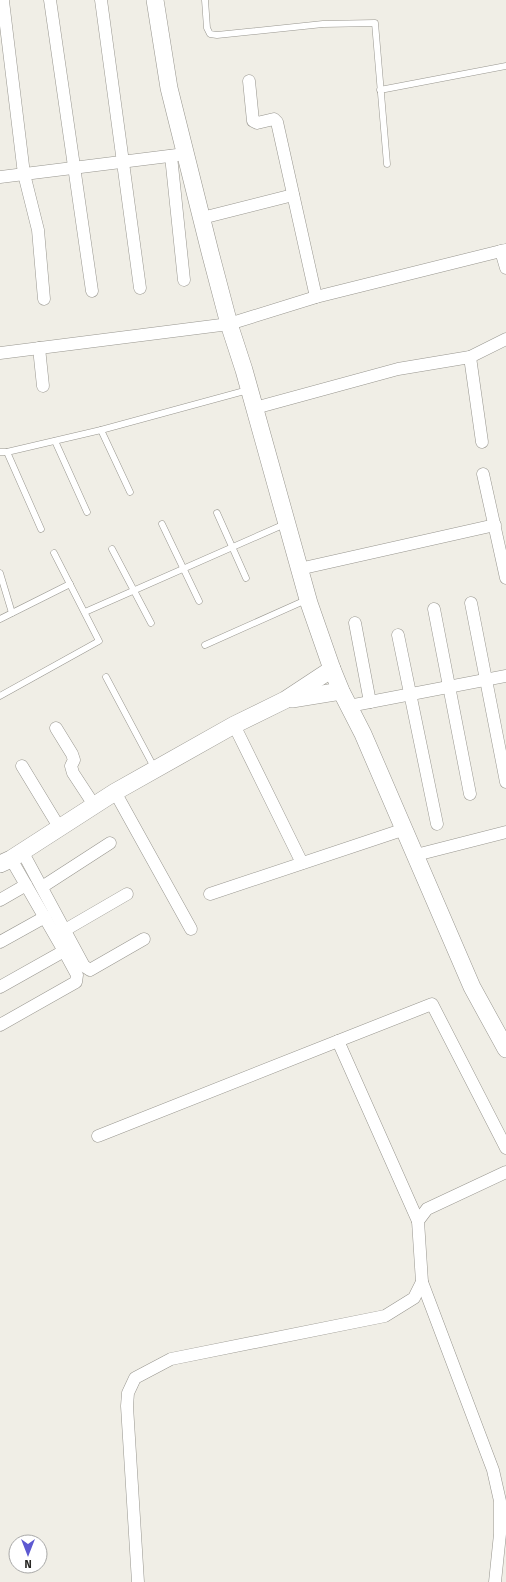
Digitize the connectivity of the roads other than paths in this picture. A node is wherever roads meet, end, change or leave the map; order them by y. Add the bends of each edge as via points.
1 (50, 0) edge
2 (101, 0) edge
3 (155, 0) edge
4 (205, 0) edge
5 (3, 1) dead end
6 (506, 66) edge
7 (249, 82) dead end
8 (380, 90) junction
9 (178, 155) junction
10 (122, 162) junction
11 (387, 164) dead end
12 (75, 168) junction
13 (24, 174) junction
14 (0, 177) edge
15 (293, 195) junction
16 (202, 218) junction
17 (503, 250) edge
18 (506, 268) edge
19 (184, 280) dead end
20 (140, 288) dead end
21 (92, 291) dead end
22 (316, 296) junction
23 (44, 299) dead end
24 (229, 324) junction
25 (506, 339) edge
26 (40, 348) junction
27 (0, 353) edge
28 (470, 357) junction
29 (43, 386) dead end
30 (250, 390) junction
31 (255, 408) junction
32 (101, 430) junction
33 (55, 441) junction
34 (482, 442) dead end
35 (0, 452) edge
36 (7, 452) junction
37 (483, 474) dead end
38 (130, 492) dead end
39 (87, 512) dead end
40 (217, 513) dead end
41 (286, 523) junction
42 (162, 524) dead end
43 (495, 525) junction
44 (40, 529) dead end
45 (232, 547) junction
46 (112, 550) dead end
47 (54, 553) dead end
48 (183, 568) junction
49 (300, 569) junction
50 (0, 573) edge
51 (246, 578) dead end
52 (506, 578) edge
53 (70, 584) junction
54 (133, 590) junction
55 (308, 599) junction
56 (199, 601) dead end
57 (471, 603) dead end
58 (434, 609) dead end
59 (85, 612) junction
60 (12, 613) junction
61 (0, 619) edge
62 (151, 623) dead end
63 (355, 623) dead end
64 (398, 635) dead end
65 (205, 645) dead end
66 (332, 669) junction
67 (106, 676) dead end
68 (506, 676) edge
69 (487, 679) junction
70 (448, 686) junction
71 (341, 690) junction
72 (409, 694) junction
73 (0, 696) edge
74 (286, 700) junction
75 (370, 702) junction
76 (349, 706) junction
77 (234, 725) junction
78 (56, 728) dead end
79 (22, 766) dead end
80 (155, 768) junction
81 (506, 782) edge
82 (115, 792) junction
83 (470, 794) dead end
84 (94, 805) junction
85 (437, 824) dead end
86 (59, 827) junction
87 (405, 829) junction
88 (506, 832) edge
89 (110, 843) dead end
90 (416, 854) junction
91 (7, 860) edge
92 (302, 863) junction
93 (26, 885) junction
94 (42, 887) junction
95 (127, 894) dead end
96 (210, 894) dead end
97 (0, 900) edge
98 (45, 917) junction
99 (191, 929) dead end
100 (64, 930) junction
101 (144, 939) dead end
102 (0, 942) edge
103 (64, 951) junction
104 (0, 987) edge
105 (0, 1025) edge
106 (338, 1041) junction
107 (506, 1049) edge
108 (98, 1136) dead end
109 (506, 1148) edge
110 (506, 1172) edge
111 (418, 1221) junction
112 (422, 1282) junction
113 (138, 1582) edge
114 (495, 1582) edge

1 - 12 street
2 - 10 street
3 - 9 street
4 - 8 lane via 207,28 210,34 217,35 323,24 375,23
5 - 13 street
6 - 8 lane
7 - 15 street via 253,121 257,123 274,119 277,122
8 - 11 lane
9 - 10 street
9 - 16 street
9 - 19 street
10 - 12 street
10 - 20 street
12 - 13 street
12 - 21 street
13 - 14 street
13 - 23 street via 38,230
15 - 16 street
15 - 22 street
16 - 24 street
17 - 18 street
17 - 22 street
22 - 24 street
24 - 26 street
24 - 30 street
25 - 28 street
26 - 27 street
26 - 29 street
28 - 31 street via 398,369
28 - 34 street
30 - 31 street
30 - 32 lane
31 - 41 street
32 - 33 lane
32 - 38 lane
33 - 36 lane
33 - 39 lane
35 - 36 lane
36 - 44 lane
37 - 43 street
40 - 45 lane
41 - 45 lane
41 - 49 street
42 - 48 lane
43 - 49 street
43 - 52 street
45 - 48 lane
45 - 51 lane
46 - 54 lane
47 - 53 lane
48 - 54 lane
48 - 56 lane
49 - 55 street
50 - 60 lane
53 - 59 lane
53 - 60 lane
54 - 59 lane
54 - 62 lane
55 - 65 lane
55 - 66 street
57 - 69 street
58 - 70 street
59 - 73 lane via 99,641
60 - 61 lane
63 - 75 street
64 - 72 street
66 - 71 street
66 - 74 street
67 - 80 lane
68 - 69 street
69 - 70 street
69 - 81 street
70 - 72 street
70 - 83 street
71 - 74 street
71 - 76 street
72 - 75 street
72 - 85 street
74 - 77 street
75 - 76 street
76 - 87 street
77 - 80 street
77 - 92 street
78 - 84 street via 72,754 73,772
79 - 86 street
80 - 82 street
82 - 84 street
82 - 99 street
84 - 86 street
86 - 91 street
87 - 90 street
87 - 92 street
88 - 90 street
89 - 94 street
90 - 107 street via 472,987
91 - 93 street
91 - 94 street
92 - 96 street
93 - 97 street
93 - 98 street
94 - 100 street
95 - 100 street
98 - 102 street
98 - 103 street
100 - 101 street via 84,966 90,970
103 - 104 street
103 - 105 street via 77,975 76,982
106 - 108 street
106 - 109 street via 432,1004
106 - 111 street
110 - 111 street via 427,1209
111 - 112 street
112 - 113 street via 414,1298 385,1316 171,1359 135,1378 128,1393 127,1406
112 - 114 street via 493,1470 500,1501 500,1534

